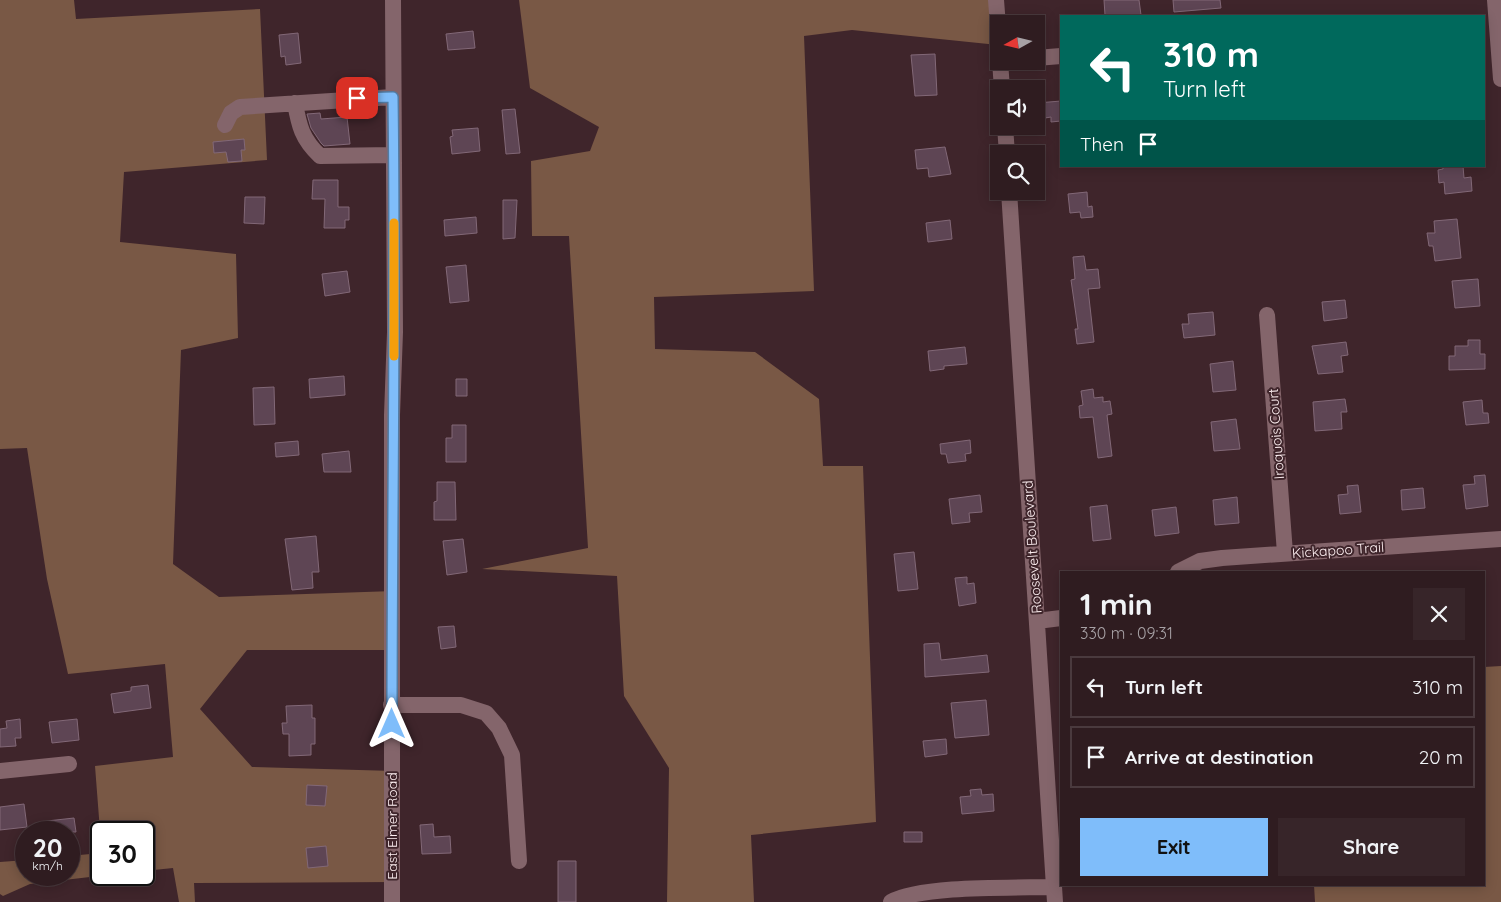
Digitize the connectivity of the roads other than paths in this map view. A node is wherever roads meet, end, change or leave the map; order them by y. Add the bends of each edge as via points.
1 (393, 0) edge
2 (996, 0) edge
3 (1495, 0) edge
4 (997, 15) edge
5 (1490, 24) edge
6 (1060, 56) edge
7 (1045, 57) edge
8 (1501, 79) edge
9 (393, 97) junction
10 (295, 103) junction
11 (225, 126) dead end
12 (394, 155) junction
13 (1010, 200) edge
14 (1267, 315) dead end
15 (1501, 539) edge
16 (1285, 553) junction
17 (1180, 571) edge
18 (1060, 618) edge
19 (1037, 621) junction
20 (392, 705) junction
21 (69, 764) dead end
22 (0, 772) edge
23 (519, 861) dead end
24 (1055, 894) edge
25 (392, 902) edge
26 (890, 902) edge

1 - 9 street, East Elmer Road
2 - 4 street
3 - 5 street
5 - 8 street
6 - 7 street
9 - 10 street
9 - 12 street, East Elmer Road
10 - 11 street via 240,107 231,113
10 - 12 street via 299,125 308,144 320,156
12 - 20 street, East Elmer Road
13 - 19 street, Roosevelt Boulevard
14 - 16 street, Iroquois Court
15 - 16 street, Kickapoo Trail
16 - 17 street, Kickapoo Trail via 1200,561
18 - 19 street
19 - 24 street, Roosevelt Boulevard
20 - 23 street via 461,705 486,714 499,728 512,755
20 - 25 street, East Elmer Road
21 - 22 street
24 - 26 street via 933,892 901,896

